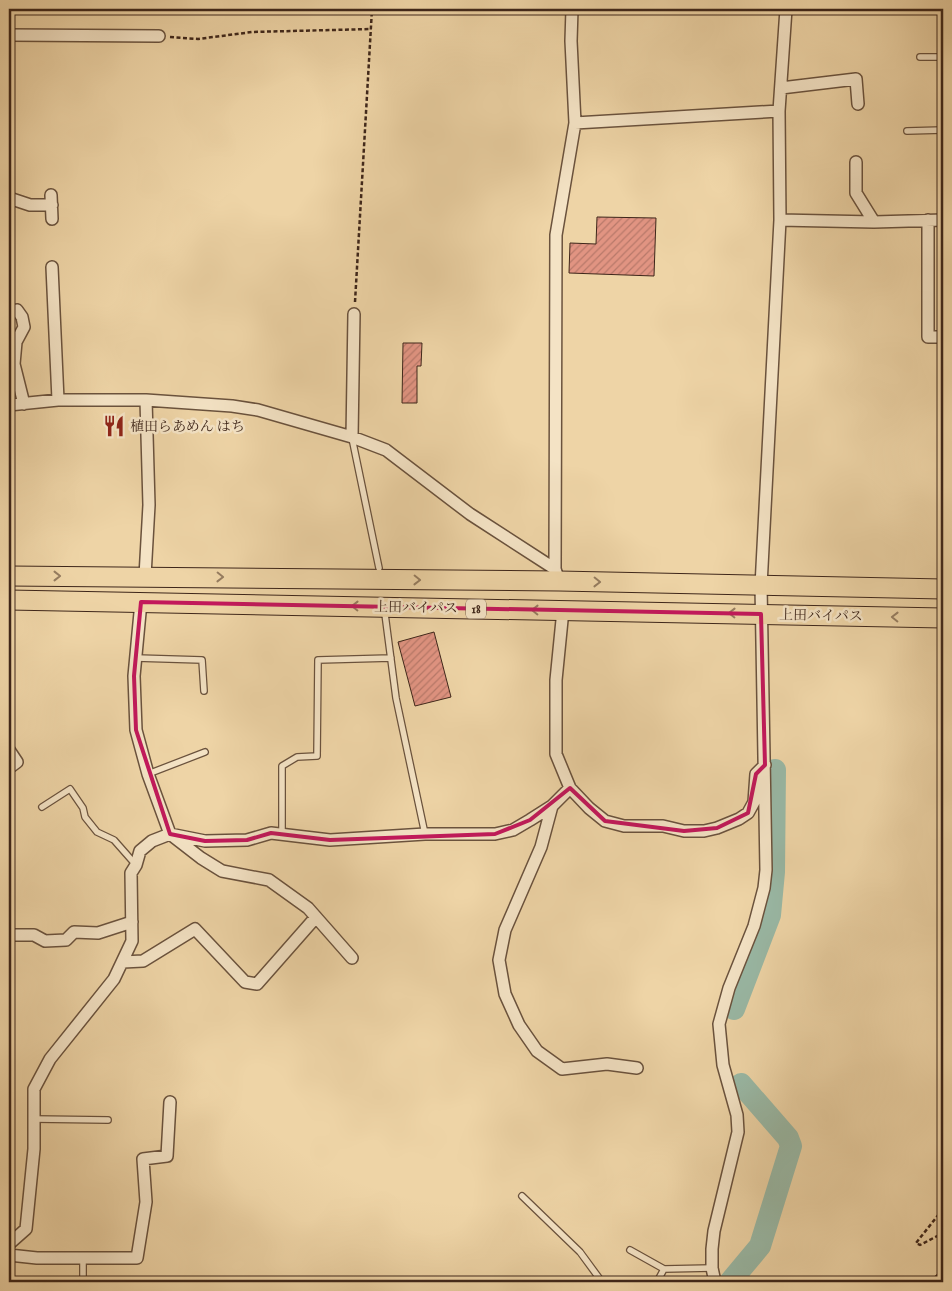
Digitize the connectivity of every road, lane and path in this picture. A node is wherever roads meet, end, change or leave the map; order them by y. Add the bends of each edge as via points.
1 (372, 9) edge
2 (572, 9) edge
3 (786, 9) edge
4 (371, 29) junction
5 (9, 35) edge
6 (159, 36) joint
7 (920, 57) dead end
8 (943, 57) edge
9 (780, 88) junction
10 (858, 104) dead end
11 (779, 111) junction
12 (575, 123) junction
13 (943, 130) edge
14 (907, 131) dead end
15 (856, 162) dead end
16 (9, 198) edge
17 (52, 219) dead end
18 (780, 220) junction
19 (928, 220) junction
20 (943, 220) edge
21 (874, 222) junction
22 (52, 267) dead end
23 (17, 310) dead end
24 (354, 314) joint
25 (943, 337) edge
26 (58, 400) junction
27 (146, 400) junction
28 (24, 404) junction
29 (9, 405) edge
30 (352, 437) junction
31 (379, 568) dead end
32 (557, 575) junction
33 (9, 576) edge
34 (144, 576) junction
35 (761, 586) junction
36 (943, 590) edge
37 (9, 600) edge
38 (141, 602) junction
39 (563, 610) junction
40 (385, 614) dead end
41 (761, 614) junction
42 (943, 618) edge
43 (136, 658) junction
44 (391, 658) junction
45 (204, 691) dead end
46 (9, 750) edge
47 (206, 752) dead end
48 (765, 765) junction
49 (9, 768) edge
50 (148, 774) junction
51 (570, 788) junction
52 (552, 806) junction
53 (42, 807) dead end
54 (170, 834) junction
55 (282, 834) junction
56 (426, 834) junction
57 (136, 865) junction
58 (316, 918) junction
59 (132, 922) junction
60 (9, 935) edge
61 (352, 958) dead end
62 (122, 962) junction
63 (637, 1068) dead end
64 (170, 1102) dead end
65 (34, 1119) junction
66 (108, 1120) dead end
67 (522, 1196) dead end
68 (943, 1209) edge
69 (943, 1233) edge
70 (9, 1244) edge
71 (630, 1250) dead end
72 (9, 1255) edge
73 (83, 1258) junction
74 (712, 1268) junction
75 (664, 1269) junction
76 (943, 1270) edge
77 (84, 1282) edge
78 (602, 1282) edge
79 (657, 1282) edge
80 (715, 1282) edge
81 (930, 1282) edge

1 - 4 path
2 - 12 street
3 - 9 street
4 - 6 path via 252,32 198,39
4 - 24 path
5 - 6 street
7 - 8 lane
9 - 10 street via 856,79
9 - 11 street
11 - 12 street
11 - 18 street
12 - 32 street via 556,235
13 - 14 lane
15 - 21 street via 856,193
16 - 17 street via 30,206 52,200
18 - 21 street
18 - 35 street
19 - 20 street
19 - 21 street
19 - 25 street via 928,337
22 - 26 street
23 - 28 street via 24,328 16,342 14,364
24 - 30 street
26 - 27 street
26 - 28 street
27 - 30 street via 258,410
27 - 34 street via 149,505
28 - 29 street
30 - 31 lane
30 - 32 street via 386,450
34 -> 32 highway, 上田バイパス / 18
32 -> 35 highway, 上田バイパス / 18
33 -> 34 highway, 上田バイパス / 18
35 - 36 highway, 上田バイパス / 18
35 - 41 street
37 - 38 highway, 上田バイパス / 18
39 -> 38 highway, 上田バイパス / 18
38 - 43 street
41 -> 39 highway, 上田バイパス / 18
39 - 51 street via 556,680 556,754
40 - 44 lane
42 -> 41 highway, 上田バイパス / 18
41 - 48 street
43 - 45 lane via 202,660
43 - 50 street via 136,730
44 - 55 lane via 318,660 317,756 297,757 282,766
44 - 56 lane via 396,698
46 - 49 street via 17,762
47 - 50 lane
48 - 51 street via 756,774 754,802 748,813 704,831 684,832 663,826 624,826 605,822
48 - 74 street via 764,888 719,1024 723,1065 737,1114 738,1132 714,1231
50 - 54 street
51 - 52 street
52 - 56 street via 513,830 495,834
52 - 63 street via 541,847 505,930 499,960 505,994 519,1025 538,1051 562,1069 607,1064
53 - 57 lane via 70,789 97,832 114,840
54 - 55 street via 205,842
54 - 57 street via 152,841 140,851
54 - 58 street via 222,871 269,880 308,908
55 - 56 street via 330,840
57 - 59 street via 131,873
58 - 61 street
58 - 62 street via 257,984 245,982 195,929 143,961
59 - 60 street via 98,934 74,932 66,940 45,941 34,935
59 - 62 street via 132,941
62 - 65 street via 114,979 50,1059 34,1088
64 - 73 street via 167,1156 143,1159 146,1202 137,1258
65 - 66 lane
65 - 70 street via 26,1229
67 - 78 lane via 580,1252
68 - 69 path via 916,1244 920,1246
71 - 75 lane
72 - 73 street
73 - 77 lane
74 - 75 lane
74 - 80 street
75 - 79 lane
76 - 81 path

